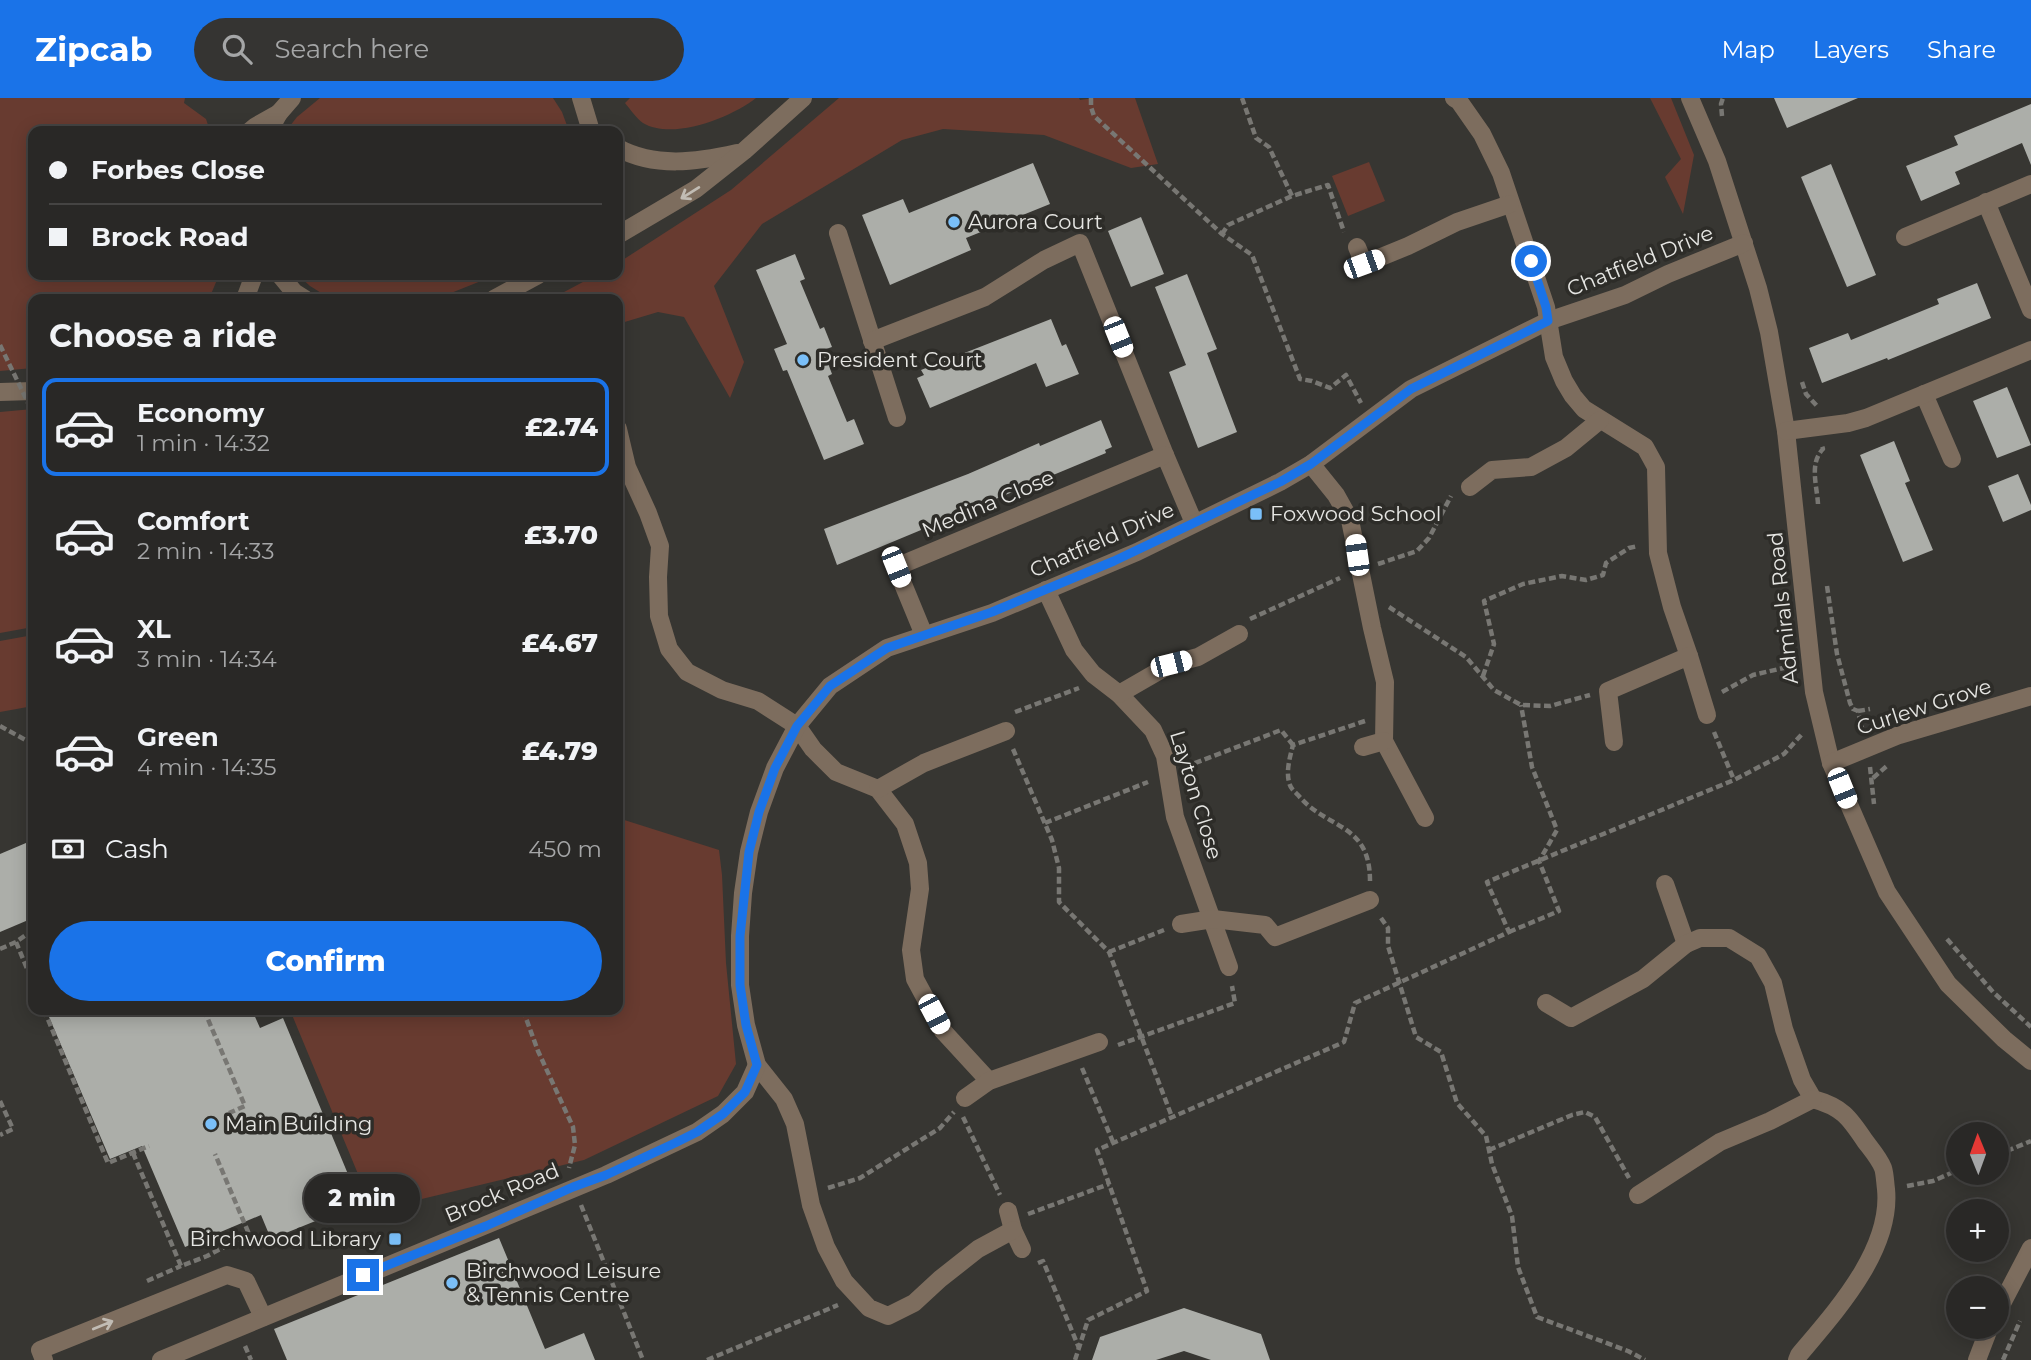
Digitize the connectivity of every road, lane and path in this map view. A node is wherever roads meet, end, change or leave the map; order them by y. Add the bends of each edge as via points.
1 (581, 98) edge
2 (595, 98) edge
3 (803, 98) edge
4 (1091, 98) edge
5 (1242, 98) edge
6 (1690, 98) edge
7 (1459, 99) edge
8 (287, 103) edge
9 (256, 126) edge
10 (272, 126) edge
11 (590, 126) edge
12 (591, 126) edge
13 (623, 151) edge
14 (744, 151) junction
15 (2031, 184) edge
16 (1292, 196) junction
17 (1986, 202) junction
18 (1510, 204) junction
19 (623, 232) edge
20 (838, 233) dead end
21 (1222, 234) junction
22 (1905, 237) dead end
23 (1744, 243) junction
24 (1357, 247) joint
25 (284, 280) edge
26 (531, 280) edge
27 (297, 294) edge
28 (504, 294) edge
29 (2031, 310) edge
30 (1548, 321) junction
31 (872, 341) junction
32 (0, 345) edge
33 (2031, 350) edge
34 (28, 391) edge
35 (0, 393) edge
36 (1924, 394) junction
37 (28, 403) edge
38 (897, 418) dead end
39 (1370, 421) junction
40 (1600, 421) junction
41 (1786, 431) junction
42 (1823, 449) dead end
43 (623, 450) edge
44 (1165, 455) junction
45 (1952, 459) dead end
46 (1311, 464) junction
47 (1470, 486) dead end
48 (1818, 507) dead end
49 (1194, 523) junction
50 (1658, 541) junction
51 (1826, 580) dead end
52 (1046, 590) junction
53 (1364, 590) junction
54 (1239, 634) dead end
55 (924, 635) junction
56 (1689, 656) junction
57 (1811, 661) junction
58 (1483, 677) junction
59 (1100, 680) junction
60 (1608, 691) junction
61 (1119, 694) junction
62 (2031, 696) edge
63 (1521, 705) junction
64 (1705, 709) junction
65 (1870, 709) dead end
66 (1858, 711) junction
67 (1385, 714) junction
68 (1861, 724) dead end
69 (0, 726) edge
70 (797, 726) junction
71 (1006, 731) junction
72 (1802, 734) dead end
73 (28, 741) edge
74 (1384, 741) junction
75 (1614, 742) dead end
76 (1363, 747) dead end
77 (1831, 763) junction
78 (1888, 765) dead end
79 (1871, 771) dead end
80 (1873, 778) junction
81 (1734, 780) junction
82 (878, 789) junction
83 (1875, 812) dead end
84 (1425, 818) dead end
85 (1539, 861) junction
86 (1665, 884) dead end
87 (1370, 900) junction
88 (1213, 919) junction
89 (1181, 924) joint
90 (1509, 932) junction
91 (28, 934) edge
92 (1943, 934) dead end
93 (16, 943) junction
94 (1686, 944) junction
95 (0, 949) edge
96 (1109, 952) junction
97 (1229, 967) joint
98 (28, 971) edge
99 (1400, 983) junction
100 (1546, 1003) dead end
101 (46, 1015) edge
102 (206, 1015) edge
103 (525, 1015) edge
104 (2031, 1027) edge
105 (1141, 1036) junction
106 (1099, 1042) dead end
107 (1074, 1051) junction
108 (2031, 1061) edge
109 (757, 1065) junction
110 (989, 1081) junction
111 (965, 1098) dead end
112 (1813, 1099) junction
113 (0, 1101) edge
114 (229, 1113) dead end
115 (1172, 1117) junction
116 (0, 1135) edge
117 (2031, 1142) edge
118 (1113, 1143) junction
119 (149, 1146) dead end
120 (1489, 1150) junction
121 (2009, 1150) edge
122 (133, 1153) junction
123 (215, 1154) dead end
124 (1946, 1175) edge
125 (1109, 1184) junction
126 (573, 1187) junction
127 (1886, 1190) junction
128 (809, 1194) junction
129 (1638, 1195) joint
130 (1011, 1221) junction
131 (1022, 1248) joint
132 (2031, 1248) edge
133 (2009, 1290) edge
134 (859, 1297) junction
135 (2022, 1316) dead end
136 (263, 1317) junction
137 (1985, 1339) edge
138 (243, 1342) dead end
139 (1079, 1348) junction
140 (42, 1355) edge
141 (160, 1360) edge
142 (251, 1360) edge
143 (643, 1360) edge
144 (706, 1360) edge
145 (1075, 1360) edge
146 (1645, 1360) edge
147 (1797, 1360) edge
148 (1978, 1360) edge
149 (2003, 1360) edge

1 - 11 street
2 - 12 street
3 - 14 street
4 - 21 path via 1094,116
5 - 16 path via 1256,138 1269,147
6 - 23 street, Admirals Road
7 - 18 street via 1501,173
8 - 9 street
8 - 10 street
13 - 14 street via 650,160 683,162
14 -> 19 street via 696,189
15 - 17 street
16 - 21 path via 1228,225
16 - 24 path via 1328,185 1347,241
17 - 22 street
17 - 29 street
18 - 24 street via 1364,264
18 - 30 street
20 - 31 street
21 - 39 path via 1252,255 1300,379 1330,388 1346,375
23 - 30 street, Chatfield Drive via 1625,295
23 - 41 street, Admirals Road via 1769,332
25 - 27 street
26 - 28 street
30 - 39 street, Chatfield Drive via 1411,389
30 - 40 street via 1564,381 1584,409
31 - 38 street
31 - 44 street via 985,297 1080,243
32 - 37 path, bridge
33 - 36 street
34 - 35 street
36 - 41 street via 1848,423
36 - 45 street
39 - 46 street, Chatfield Drive
40 - 47 street via 1566,448 1531,467 1492,470
40 - 50 street via 1645,447 1656,467
41 - 57 street, Admirals Road
42 - 48 path via 1815,462
43 - 70 street via 660,547 659,616 669,649 687,672 758,701
44 - 49 street
44 - 55 street, Medina Close via 896,567
46 - 49 street, Chatfield Drive
46 - 53 street via 1350,520
49 - 52 street, Chatfield Drive
50 - 56 street via 1672,607
50 - 58 path via 1629,548 1606,563 1603,575 1595,578 1562,576 1523,584 1484,601 1494,644
51 - 66 path via 1838,654 1850,703
52 - 55 street, Chatfield Drive
52 - 59 street, Layton Close via 1074,650
53 - 58 path via 1466,657
53 - 67 street via 1385,682
54 - 61 street via 1198,657 1171,664
55 - 70 street, Chatfield Drive via 887,648 830,686
56 - 60 street
56 - 64 street
57 - 64 path via 1753,676
57 - 77 street, Admirals Road
58 - 63 path via 1494,690
59 - 61 street, Layton Close
59 - 71 path via 1002,717
60 - 63 path via 1550,706
60 - 75 street
61 - 88 street, Layton Close via 1153,730 1165,756 1175,817
62 - 77 street, Curlew Grove via 1899,735
63 - 85 path via 1532,767 1557,830
64 - 81 path
65 - 66 path
66 - 68 path
67 - 74 street
67 - 87 path via 1293,745 1287,771 1289,786 1306,805 1344,827 1365,850 1370,862
69 - 73 path
70 - 82 street via 836,772
70 - 109 street, Chatfield Drive via 759,812 743,892 740,985
71 - 82 street via 924,763
71 - 96 path via 1052,840 1059,868 1059,902
72 - 81 path via 1784,754
74 - 76 street
74 - 84 street
77 - 108 street, Admirals Road via 1886,892 1948,984
78 - 80 path
79 - 80 path
80 - 83 path
81 - 85 path
82 - 110 street via 905,824 918,863 920,890 911,950 915,979 943,1031
85 - 90 path via 1559,911
85 - 90 path via 1487,882
86 - 94 street
87 - 88 street via 1275,937 1265,925
87 - 99 path via 1388,928 1388,946
88 - 89 street
88 - 97 street, Layton Close
89 - 96 path
90 - 99 path
91 - 93 path
92 - 104 path via 1993,992
93 - 95 path
93 - 98 path
94 - 100 street via 1643,979 1571,1018
94 - 112 street via 1700,937 1729,938 1758,956 1773,983 1784,1029
96 - 105 path
97 - 105 path via 1235,1003
99 - 115 path via 1355,1003 1344,1042
99 - 120 path via 1416,1037 1441,1052 1457,1103 1486,1136
101 - 122 path via 108,1163
102 - 114 path via 245,1106
103 - 126 path via 572,1127 575,1146 568,1174
105 - 115 path
106 - 107 street
107 - 110 street
107 - 118 path
109 - 126 street, Brock Road via 745,1092 697,1132
109 - 128 street via 784,1100 795,1124
110 - 111 street
112 - 127 street via 1850,1117 1884,1169
112 - 129 street via 1720,1142
113 - 116 path via 13,1129
115 - 118 path
117 - 121 path
118 - 125 path via 1097,1150
119 - 122 path
120 - 129 path via 1585,1112 1595,1116
120 - 146 path via 1512,1216 1518,1267 1537,1317
122 - 123 path via 181,1266 249,1234
124 - 127 path
125 - 130 path
125 - 139 path via 1147,1291 1088,1320
126 - 136 street, Brock Road
126 - 143 path
127 - 147 street via 1881,1231 1865,1267
128 - 130 path via 860,1178 940,1128 958,1107
128 - 134 street via 826,1247 844,1281
130 - 131 street
130 - 134 street via 914,1304 888,1316 869,1308
131 - 139 path via 1029,1267 1043,1261
132 - 133 street
134 - 144 path
135 - 149 path
140 -> 136 street via 227,1275 246,1281
136 - 141 street, Brock Road
137 - 148 street
138 - 142 path
139 - 145 path

